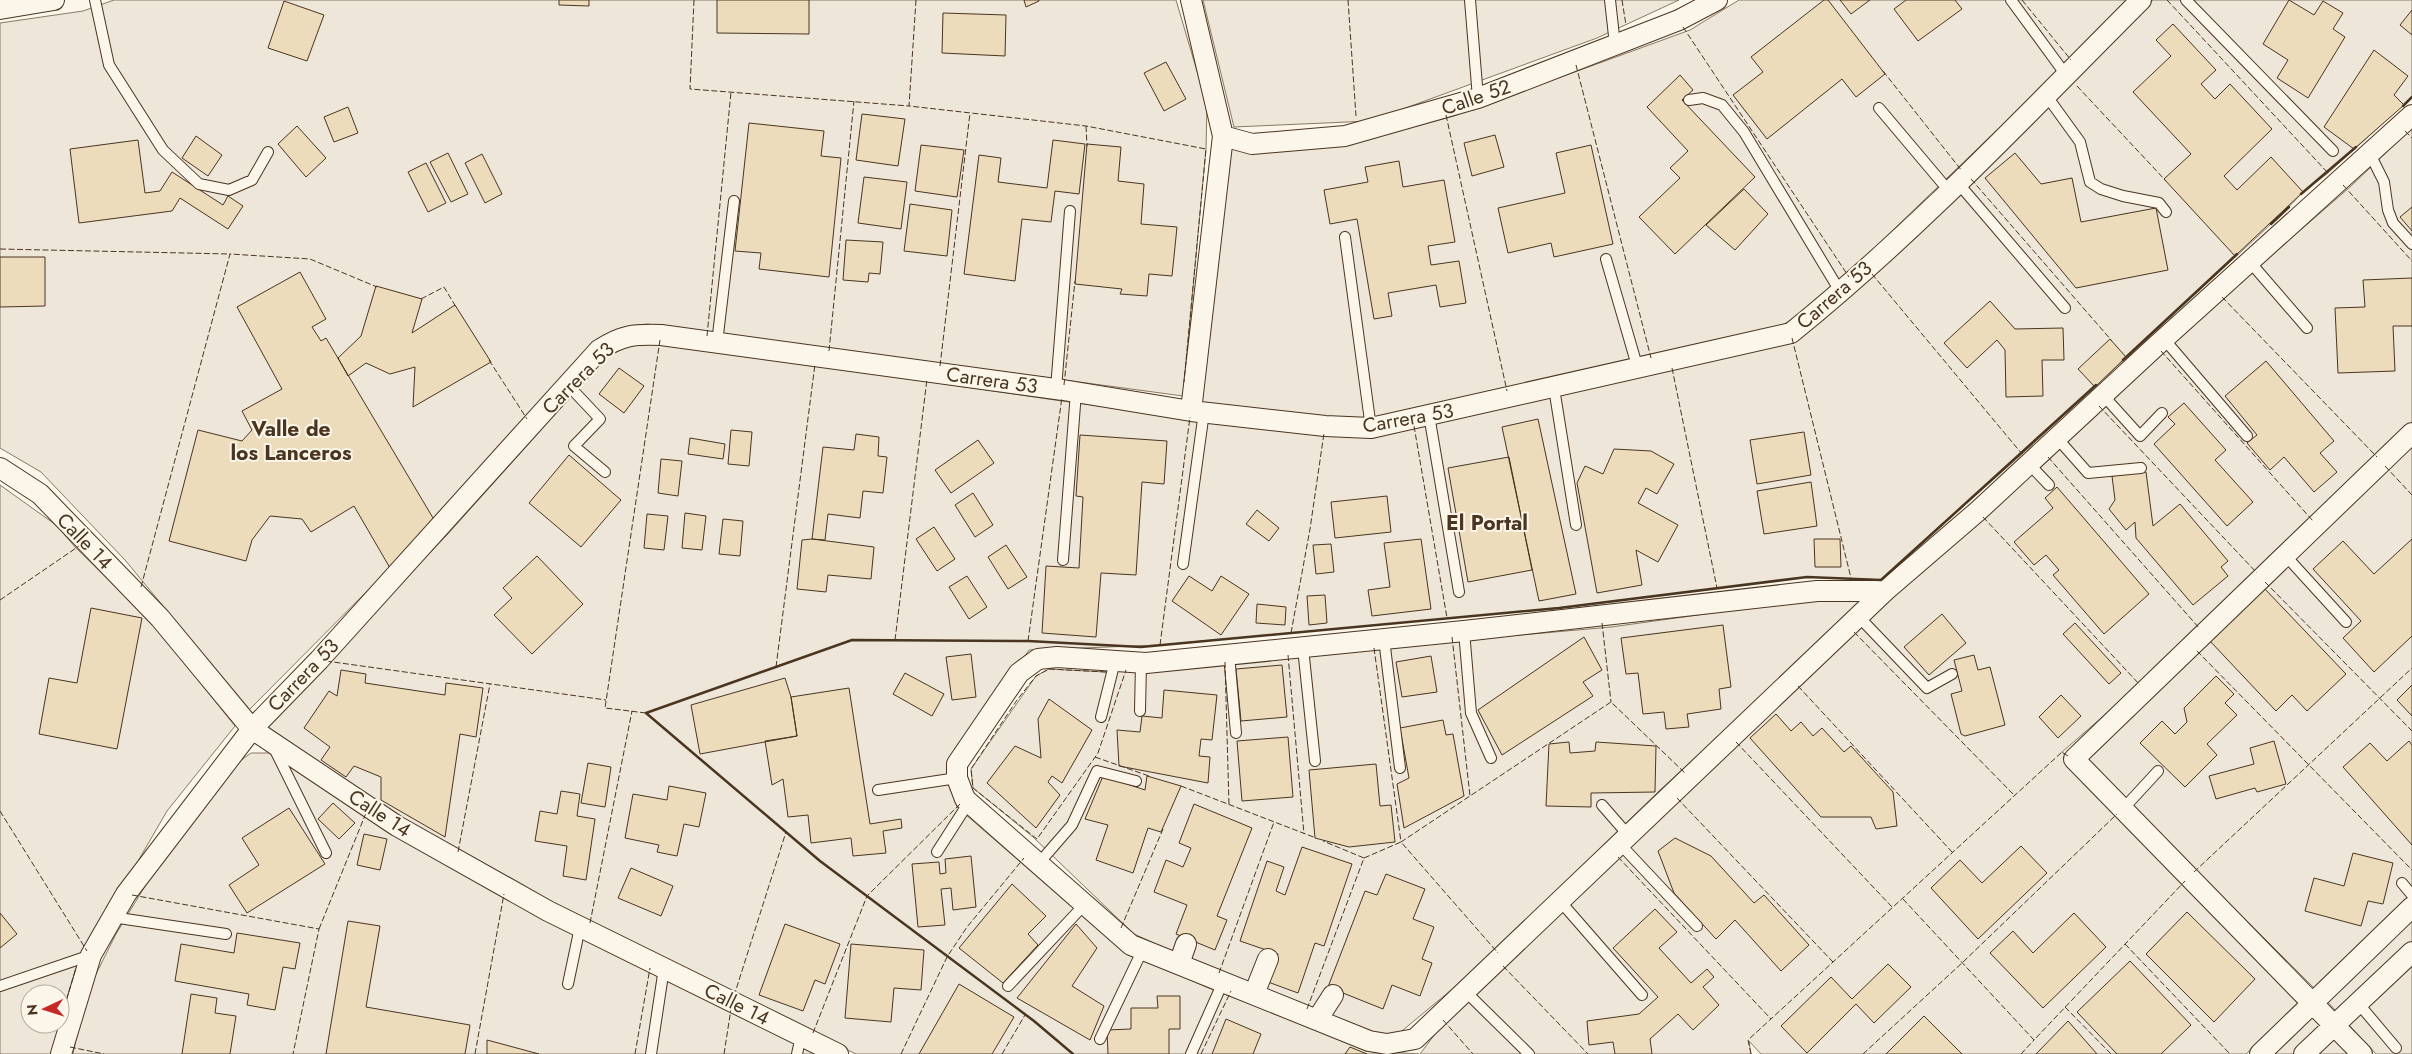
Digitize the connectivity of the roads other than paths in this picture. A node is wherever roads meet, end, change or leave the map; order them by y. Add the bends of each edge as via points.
1 (54, 0) edge
2 (95, 0) edge
3 (1191, 0) edge
4 (1470, 0) edge
5 (1610, 0) edge
6 (1717, 0) edge
7 (2011, 0) edge
8 (2141, 0) edge
9 (2186, 0) edge
10 (0, 9) edge
11 (1615, 45) junction
12 (2066, 75) junction
13 (2046, 95) junction
14 (1478, 98) junction
15 (1689, 100) dead end
16 (1879, 108) dead end
17 (2412, 115) edge
18 (1223, 136) junction
19 (2333, 150) dead end
20 (268, 152) dead end
21 (2370, 154) junction
22 (1953, 187) junction
23 (734, 200) dead end
24 (1070, 211) dead end
25 (2166, 212) dead end
26 (1345, 237) dead end
27 (2412, 244) edge
28 (1606, 259) dead end
29 (2250, 262) junction
30 (1840, 293) junction
31 (2065, 308) dead end
32 (2307, 328) dead end
33 (2164, 339) junction
34 (717, 343) junction
35 (1638, 369) junction
36 (568, 386) junction
37 (1554, 388) junction
38 (1056, 389) junction
39 (1076, 392) junction
40 (2103, 395) junction
41 (1197, 412) junction
42 (2162, 413) dead end
43 (1430, 415) junction
44 (1371, 428) junction
45 (2412, 433) edge
46 (2247, 436) dead end
47 (2056, 438) junction
48 (2029, 464) junction
49 (0, 468) edge
50 (2141, 468) dead end
51 (605, 472) dead end
52 (2048, 485) dead end
53 (1576, 524) dead end
54 (2285, 555) junction
55 (1063, 560) dead end
56 (1183, 564) dead end
57 (1886, 591) junction
58 (1459, 592) dead end
59 (1859, 617) junction
60 (2346, 622) dead end
61 (1464, 631) junction
62 (1384, 639) junction
63 (1303, 648) junction
64 (1229, 655) junction
65 (1115, 661) junction
66 (1141, 663) junction
67 (1952, 674) dead end
68 (1140, 711) dead end
69 (1101, 717) dead end
70 (252, 729) junction
71 (1236, 733) dead end
72 (272, 742) junction
73 (1491, 758) dead end
74 (1315, 761) dead end
75 (1400, 768) dead end
76 (2158, 771) dead end
77 (957, 778) junction
78 (1136, 781) dead end
79 (878, 790) dead end
80 (969, 802) junction
81 (1602, 805) dead end
82 (2123, 809) junction
83 (1624, 840) junction
84 (937, 852) dead end
85 (326, 853) dead end
86 (1039, 864) junction
87 (2402, 883) dead end
88 (2412, 895) edge
89 (1560, 901) junction
90 (1085, 904) junction
91 (2412, 907) edge
92 (112, 917) junction
93 (1697, 926) dead end
94 (580, 927) junction
95 (226, 934) dead end
96 (1186, 944) dead end
97 (1143, 950) junction
98 (2412, 952) edge
99 (91, 955) junction
100 (1268, 959) dead end
101 (1179, 964) junction
102 (664, 968) junction
103 (1223, 982) junction
104 (568, 984) dead end
105 (0, 986) edge
106 (1008, 986) dead end
107 (1465, 991) junction
108 (1254, 994) junction
109 (1333, 995) dead end
110 (1642, 995) dead end
111 (2314, 1002) junction
112 (2358, 1003) junction
113 (1317, 1020) junction
114 (2334, 1024) junction
115 (1100, 1039) dead end
116 (799, 1045) edge
117 (1411, 1046) edge
118 (2396, 1048) dead end
119 (61, 1054) edge
120 (651, 1054) edge
121 (838, 1054) edge
122 (1191, 1054) edge
123 (1529, 1054) edge
124 (2260, 1054) edge
125 (2304, 1054) edge
126 (2362, 1054) edge

1 - 10 street
2 - 20 lane via 109,65 163,150 199,184 229,190 252,180
3 - 18 street
4 - 14 lane
5 - 11 lane
6 - 11 street, Calle 52 via 1679,20
7 - 12 lane
8 - 12 street, Carrera 53
9 - 19 lane
11 - 14 street, Calle 52
12 - 13 street, Carrera 53
13 - 22 street, Carrera 53
13 - 25 lane via 2080,142 2090,182 2123,196 2159,203
14 - 18 street, Calle 52 via 1345,136 1252,144
15 - 30 lane via 1703,98 1722,105 1744,132
16 - 22 lane
17 - 21 street
18 - 41 street
21 - 27 lane via 2384,182 2393,223
21 - 29 street
22 - 30 street, Carrera 53
22 - 31 lane
23 - 34 lane
24 - 38 lane
26 - 44 lane
28 - 35 lane
29 - 32 lane
29 - 33 street
30 - 35 street, Carrera 53 via 1791,333
33 - 40 street
33 - 46 lane
34 - 36 street, Carrera 53 via 637,334 617,338 599,350
34 - 38 street, Carrera 53
35 - 37 street, Carrera 53
36 - 51 lane via 600,419 574,446
36 - 70 street, Carrera 53 via 319,660
37 - 43 street, Carrera 53
37 - 53 lane
38 - 39 street, Carrera 53
39 - 41 street, Carrera 53
39 - 55 lane
40 - 42 lane via 2140,436
40 - 47 street
41 - 44 street, Carrera 53
41 - 56 lane
43 - 44 street, Carrera 53
43 - 58 lane
45 - 54 street
47 - 48 street
47 - 50 lane via 2088,473
48 - 52 lane
48 - 57 street
49 - 70 street, Calle 14 via 40,494 160,618
54 - 60 lane
54 - 82 street via 2074,759
57 - 59 street
57 - 61 street via 1817,591
59 - 67 lane via 1927,688
59 - 83 street
61 - 62 street
61 - 73 lane via 1471,713
62 - 63 street
62 - 75 lane
63 - 64 street
63 - 74 lane
64 - 66 street
64 - 71 lane
65 - 66 street
65 - 69 lane
65 - 77 street via 1057,657 1038,659 1025,668 957,764
66 - 68 lane
70 - 72 street, Calle 14
70 - 92 street, Carrera 53 via 126,894
72 - 85 lane
72 - 94 street, Calle 14 via 397,826
76 - 82 lane
77 - 79 lane
77 - 80 street
78 - 86 lane via 1097,771 1072,825
80 - 84 lane
80 - 86 street
81 - 83 lane
82 - 111 street
83 - 89 street
83 - 93 lane
86 - 90 street
87 - 88 lane
89 - 107 street
89 - 110 lane
90 - 97 street via 1131,945
90 - 106 lane
91 - 111 street
92 - 95 lane
92 - 99 street, Carrera 53
94 - 102 street, Calle 14
94 - 104 lane
96 - 101 street
97 - 101 street
97 - 115 lane
98 - 112 street
99 - 105 lane
99 - 119 street, Carrera 53
100 - 108 street
101 - 103 street
102 - 116 street, Calle 14
102 - 120 lane
103 - 108 street
103 - 122 lane
107 - 117 street
107 - 123 lane
108 - 113 street
109 - 113 street
111 - 114 street
111 - 124 street
112 - 114 street
112 - 118 lane
113 - 117 street via 1369,1041
114 - 125 street
114 - 126 street
116 - 121 street, Calle 14

